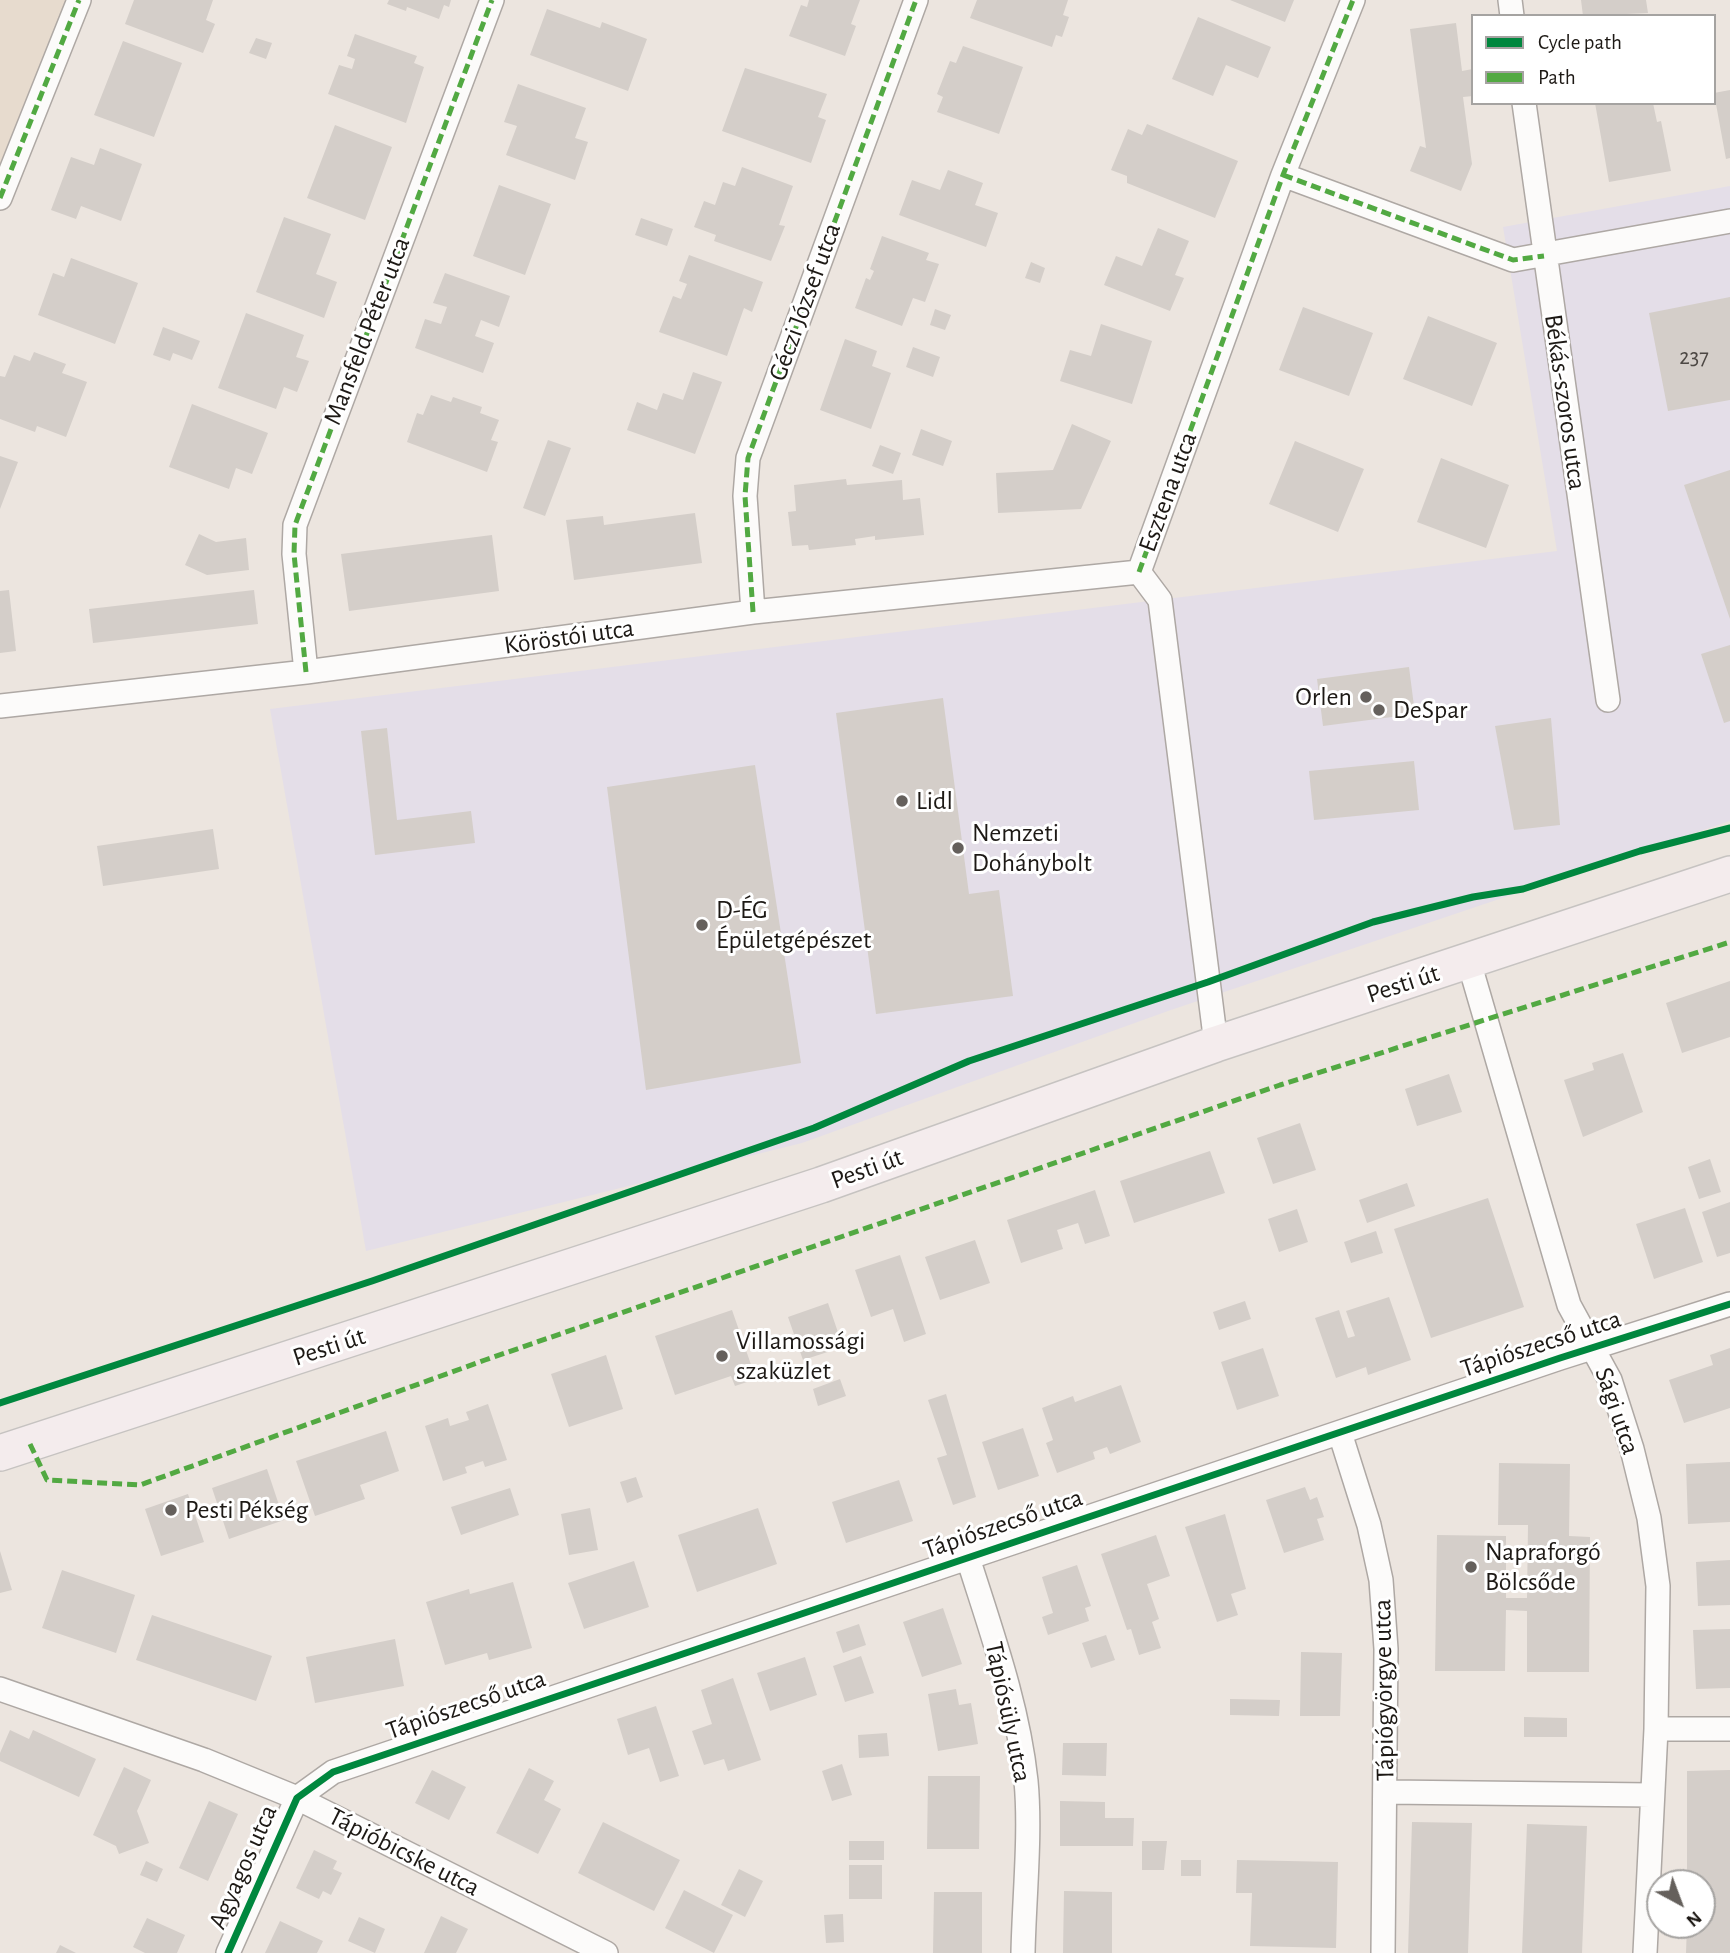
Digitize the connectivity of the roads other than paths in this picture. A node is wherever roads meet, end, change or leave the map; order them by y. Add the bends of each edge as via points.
1 (79, 0) edge
2 (492, 0) edge
3 (916, 0) edge
4 (1353, 0) edge
5 (1524, 105) edge
6 (1283, 175) junction
7 (0, 198) edge
8 (1730, 221) edge
9 (1544, 257) junction
10 (1139, 572) junction
11 (753, 612) junction
12 (306, 672) junction
13 (1608, 700) dead end
14 (0, 706) edge
15 (1730, 874) edge
16 (1469, 962) junction
17 (1216, 1044) junction
18 (1730, 1304) edge
19 (1594, 1349) junction
20 (1340, 1433) junction
21 (0, 1453) edge
22 (968, 1558) junction
23 (0, 1689) edge
24 (1656, 1729) junction
25 (1730, 1729) edge
26 (1387, 1792) junction
27 (1651, 1795) junction
28 (297, 1798) junction
29 (228, 1953) edge
30 (606, 1953) edge
31 (1024, 1953) edge
32 (1383, 1953) edge
33 (1645, 1953) edge

1 - 7 street
2 - 12 street, Mansfeld Péter utca via 295,525
3 - 11 street, Géczi József utca via 748,458
4 - 6 street, Esztena utca
5 - 9 street, Békás-szoros utca
6 - 9 street via 1513,260
6 - 10 street, Esztena utca
8 - 9 street
9 - 13 street, Békás-szoros utca
10 - 11 street, Köröstói utca
10 - 17 street, Esztena utca via 1160,600
11 - 12 street, Köröstói utca
12 - 14 street, Köröstói utca
15 - 16 main road, Pesti út
16 - 17 main road, Pesti út
16 - 19 street, Sági utca via 1569,1304
17 - 21 main road, Pesti út via 821,1185
18 - 19 street, Tápiószecső utca
19 - 20 street, Tápiószecső utca
19 - 24 street, Sági utca via 1610,1380 1648,1518 1658,1586
20 - 22 street, Tápiószecső utca
20 - 26 street, Tápiógyörgye utca via 1381,1580
22 - 28 street, Tápiószecső utca via 332,1772
22 - 31 street, Tápiósüly utca via 1000,1658 1022,1754 1026,1785
23 - 28 street, Tápióbicske utca via 204,1760
24 - 25 street
24 - 27 street, Sági utca
26 - 27 street
26 - 32 street, Tápiógyörgye utca
27 - 33 street, Sági utca
28 - 29 street, Agyagos utca
28 - 30 street, Tápióbicske utca

